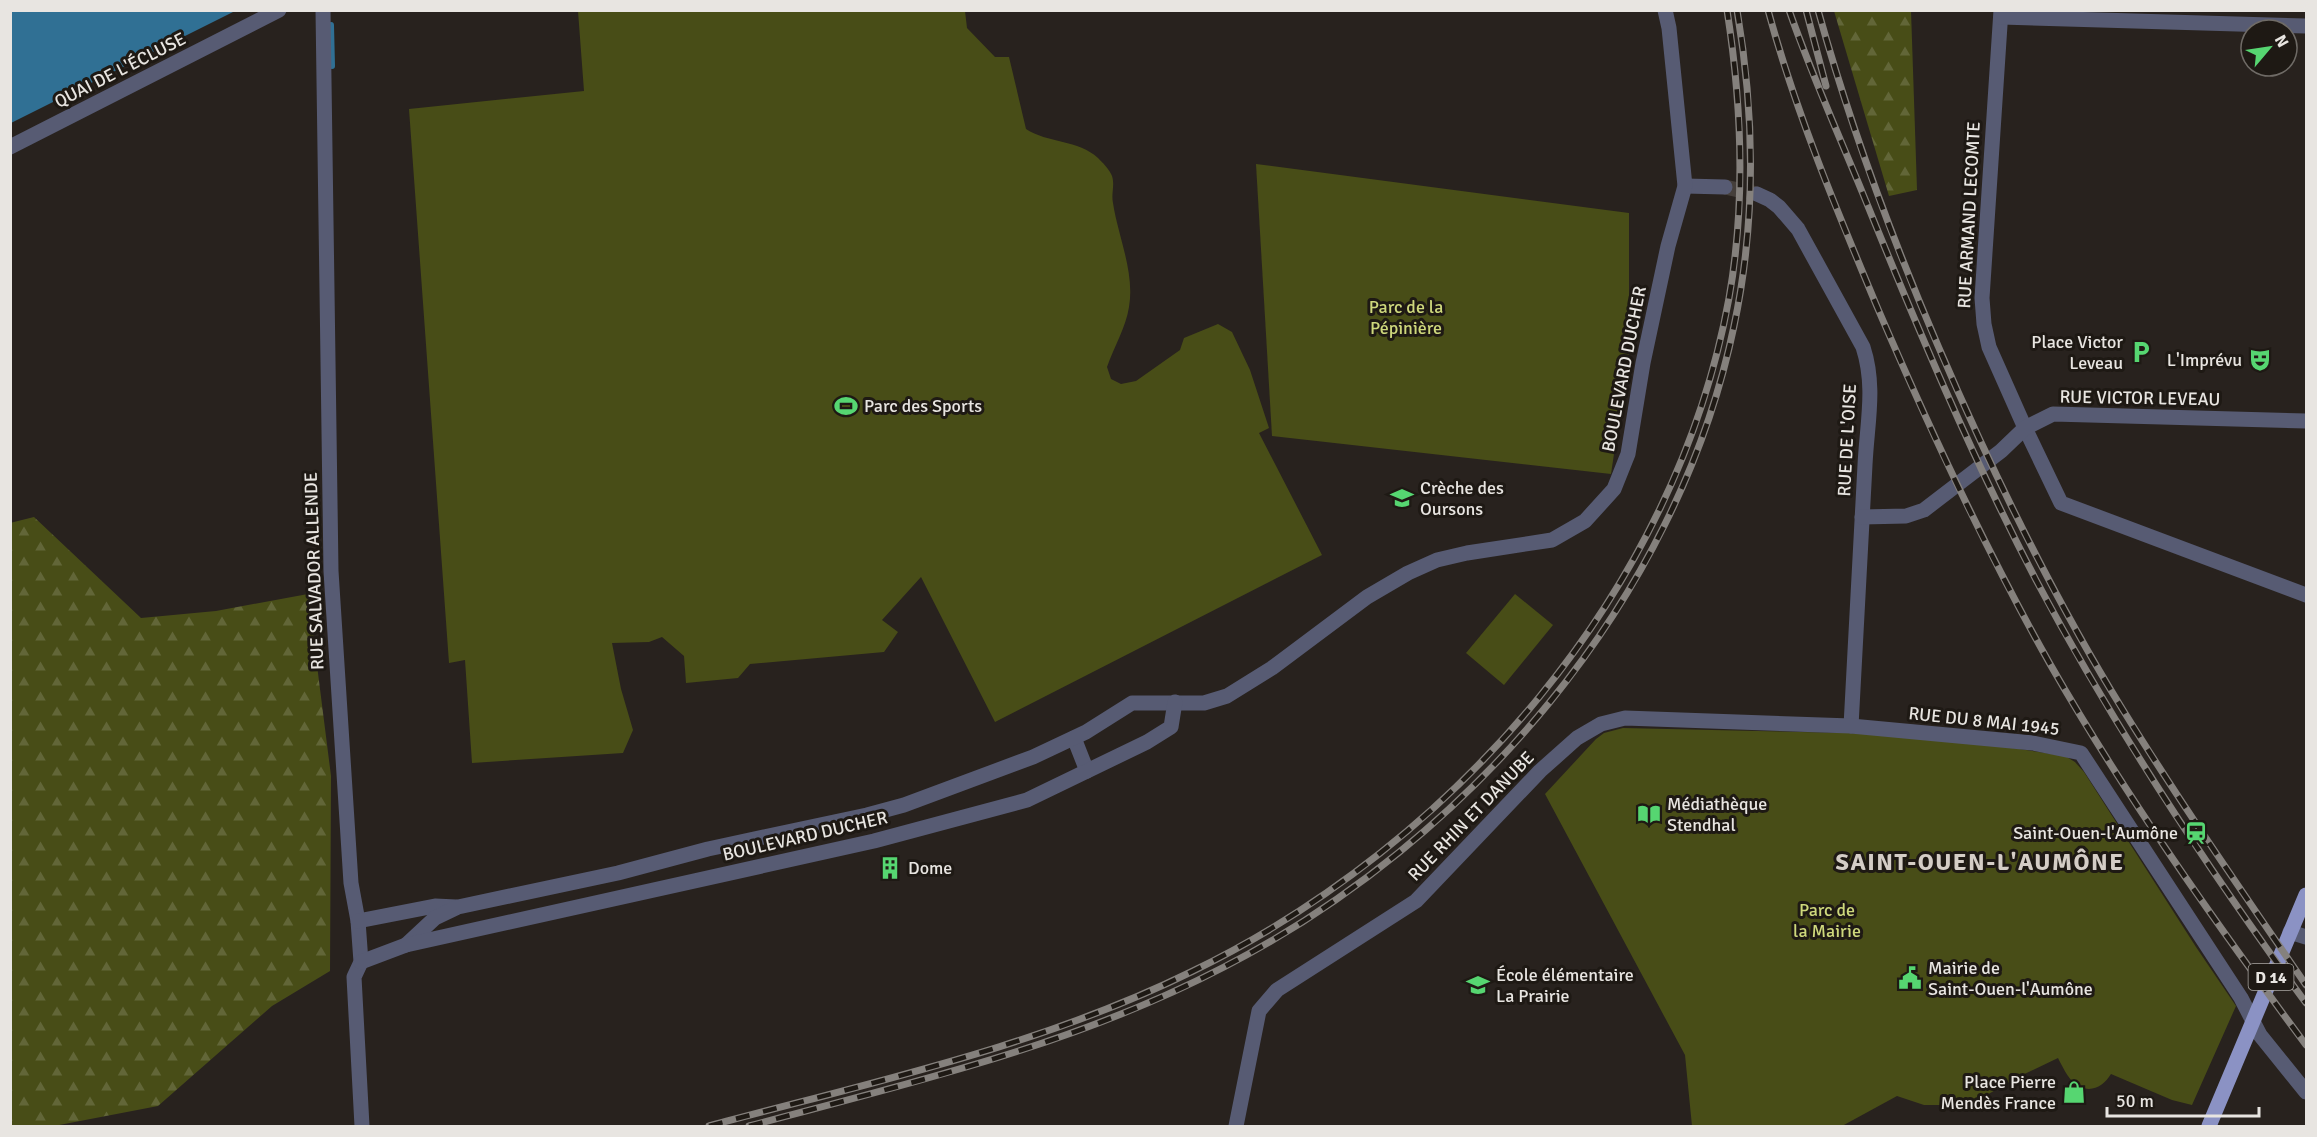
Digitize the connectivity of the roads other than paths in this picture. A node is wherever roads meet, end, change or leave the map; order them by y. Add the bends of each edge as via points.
1 (279, 10) edge
2 (323, 10) edge
3 (1665, 10) edge
4 (2001, 14) edge
5 (2307, 26) edge
6 (10, 147) edge
7 (1685, 186) junction
8 (1725, 187) tunnel mouth
9 (1757, 194) tunnel mouth
10 (2307, 421) edge
11 (2025, 428) junction
12 (1862, 517) junction
13 (2307, 595) edge
14 (1175, 702) junction
15 (1851, 726) junction
16 (1074, 738) junction
17 (1087, 771) junction
18 (2307, 895) edge
19 (458, 907) junction
20 (358, 921) junction
21 (2290, 932) junction
22 (2307, 937) edge
23 (406, 945) junction
24 (361, 962) junction
25 (2253, 1022) junction
26 (2307, 1092) edge
27 (362, 1126) edge
28 (1236, 1126) edge
29 (2209, 1126) edge

1 - 6 street, QUAI DE L'ÉCLUSE
2 - 20 street, RUE SALVADOR ALLENDE via 331,571 351,883
3 - 7 street
4 - 5 street
4 - 11 street, RUE ARMAND LECOMTE via 1982,298 1989,347
7 - 8 street
7 - 14 street, BOULEVARD DUCHER via 1642,363 1629,454 1614,489 1593,513 1552,540 1437,560 1408,573 1367,597 1272,669 1227,696 1204,703
9 - 12 street, RUE DE L'OISE via 1770,200 1794,223 1863,346 1870,366
10 - 11 street, RUE VICTOR LEVEAU via 2053,414
11 - 12 street, RUE VICTOR LEVEAU via 1924,510 1906,516
11 - 13 street, RUE ARMAND LECOMTE via 2061,503
12 - 15 street, RUE DE L'OISE
14 - 16 street, BOULEVARD DUCHER via 1132,703
14 - 17 street, BOULEVARD DUCHER via 1171,727
15 - 25 street, RUE DU 8 MAI 1945 via 2033,743 2081,753
15 - 28 street, RUE RHIN ET DANUBE via 1625,718 1601,724 1576,738 1416,901 1277,990 1259,1011
16 - 17 street
16 - 19 street, BOULEVARD DUCHER via 1033,757 886,810
17 - 23 street, BOULEVARD DUCHER via 1027,800 874,841
18 - 21 main road, D 14
19 - 20 street, BOULEVARD DUCHER via 435,906
19 - 23 street, BOULEVARD DUCHER via 435,918
20 - 24 street, RUE SALVADOR ALLENDE
21 - 22 street
21 - 25 main road, D 14
23 - 24 street, BOULEVARD DUCHER
24 - 27 street, RUE SALVADOR ALLENDE via 354,977
25 - 26 street
25 - 29 main road, D 14

